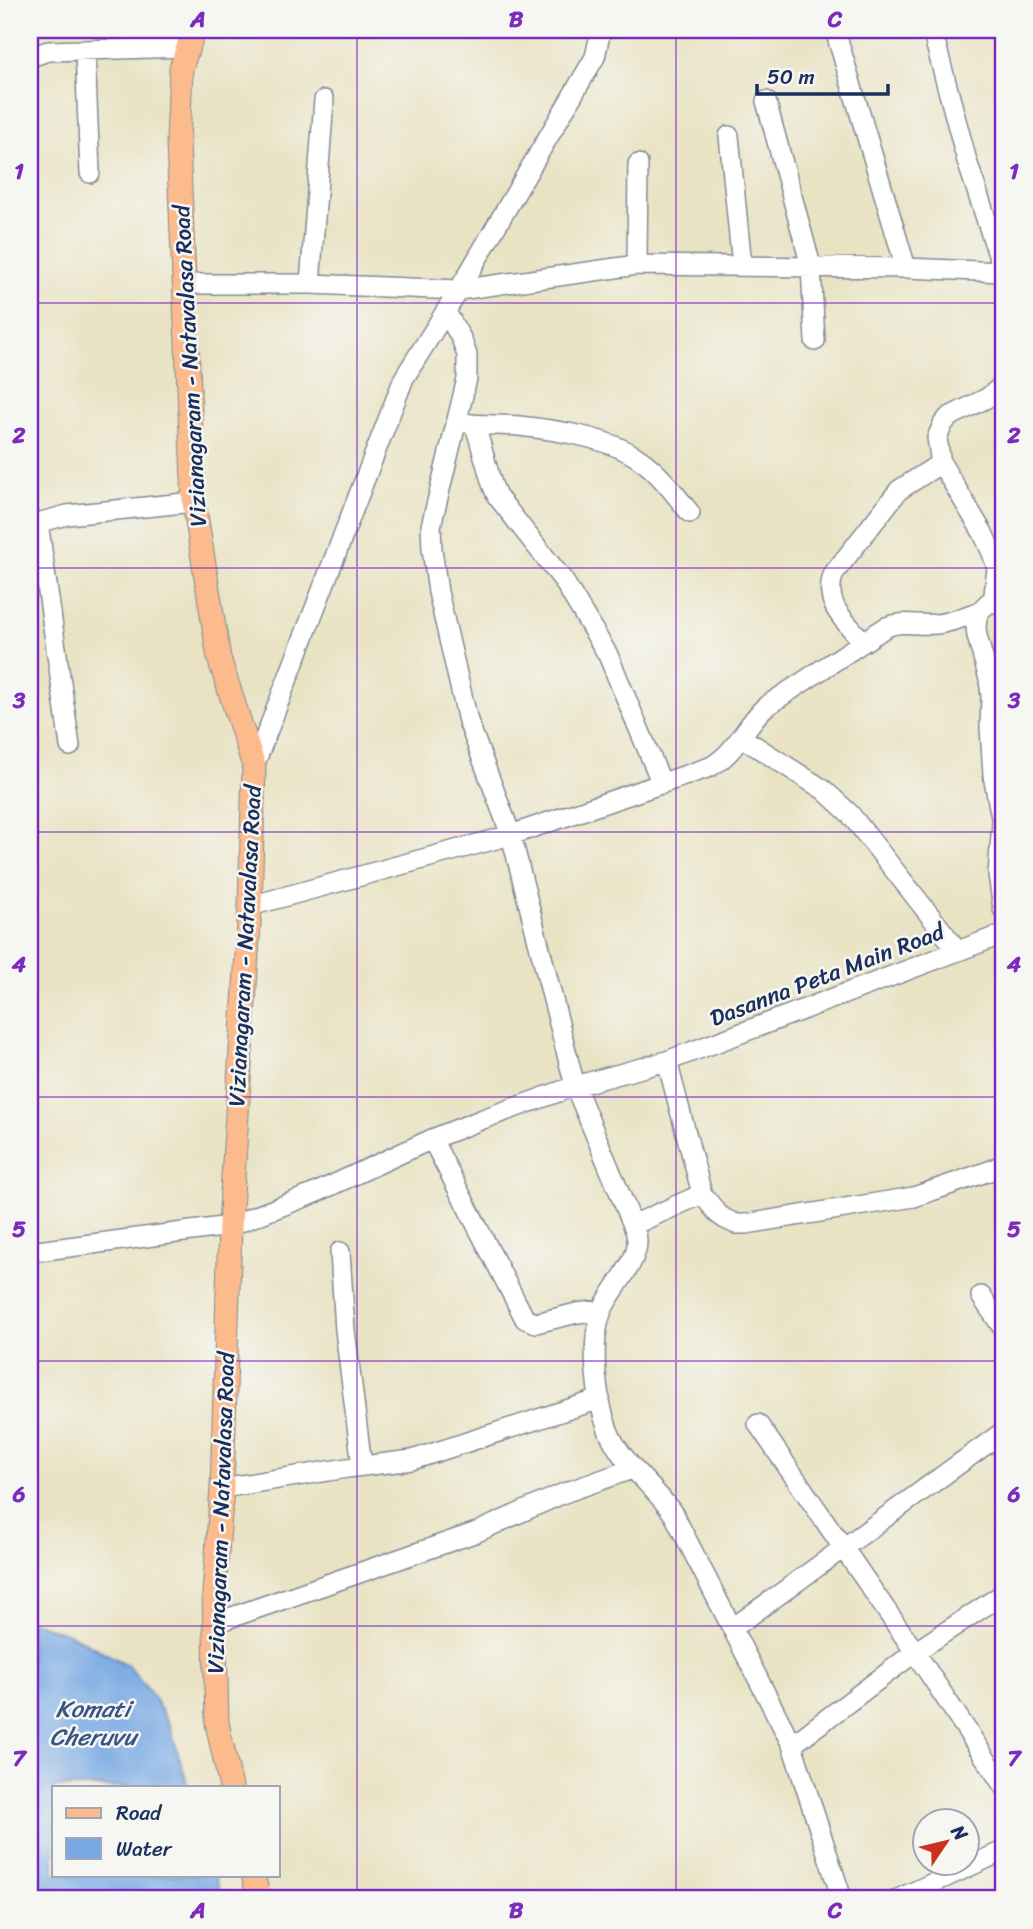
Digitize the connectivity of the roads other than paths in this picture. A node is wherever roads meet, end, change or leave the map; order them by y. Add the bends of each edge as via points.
1 (601, 30) edge
2 (835, 30) edge
3 (932, 30) edge
4 (191, 39) edge
5 (85, 50) junction
6 (30, 57) edge
7 (324, 100) dead end
8 (766, 101) dead end
9 (729, 136) dead end
10 (638, 164) dead end
11 (90, 173) dead end
12 (637, 265) junction
13 (742, 266) junction
14 (811, 267) junction
15 (906, 268) junction
16 (1003, 271) edge
17 (184, 284) junction
18 (310, 284) junction
19 (459, 290) junction
20 (446, 312) junction
21 (815, 341) dead end
22 (1003, 385) edge
23 (466, 423) junction
24 (941, 463) junction
25 (194, 502) junction
26 (690, 513) dead end
27 (34, 523) edge
28 (992, 605) edge
29 (863, 641) junction
30 (741, 737) junction
31 (70, 746) dead end
32 (254, 766) junction
33 (662, 784) junction
34 (511, 835) junction
35 (250, 906) junction
36 (1003, 909) edge
37 (1003, 934) edge
38 (958, 951) junction
39 (667, 1061) junction
40 (575, 1086) junction
41 (432, 1139) junction
42 (1003, 1164) edge
43 (702, 1194) junction
44 (633, 1225) junction
45 (230, 1226) junction
46 (30, 1252) edge
47 (340, 1252) dead end
48 (981, 1296) dead end
49 (602, 1310) junction
50 (1003, 1328) edge
51 (600, 1399) junction
52 (758, 1424) dead end
53 (1003, 1432) edge
54 (362, 1466) junction
55 (632, 1469) junction
56 (222, 1488) junction
57 (844, 1549) junction
58 (1003, 1594) edge
59 (215, 1623) junction
60 (733, 1628) junction
61 (915, 1652) junction
62 (792, 1745) junction
63 (1003, 1785) edge
64 (232, 1786) edge
65 (1003, 1851) edge
66 (253, 1876) edge
67 (907, 1897) edge
68 (259, 1899) edge
69 (842, 1899) edge

1 - 19 street via 595,57
2 - 15 street
3 - 16 street
4 - 5 street
4 - 17 main road, Vizianagaram - Natavalasa Road via 181,68 178,143
5 - 6 street via 48,51
5 - 11 street
7 - 18 street
8 - 14 street
9 - 13 street
10 - 12 street
12 - 13 street
12 - 19 street
13 - 14 street
14 - 15 street
14 - 21 street
15 - 16 street
17 - 18 street
17 - 25 main road, Vizianagaram - Natavalasa Road
18 - 19 street
19 - 20 street
20 - 23 street via 467,355
20 - 32 street via 404,378
22 - 24 street via 943,424 937,438
23 - 26 street via 517,426 618,447 662,477
23 - 33 street via 497,496 563,580 608,655
23 - 34 street via 431,526 432,550 468,721
24 - 28 street via 992,552 997,568
24 - 29 street via 899,490 834,573 830,583 833,604
25 - 27 street via 67,515
25 - 32 main road, Vizianagaram - Natavalasa Road via 219,658
27 - 31 street
28 - 29 street via 946,623 894,623
28 - 36 street via 977,617 977,636 992,697 990,728 1002,823 998,873
29 - 30 street via 765,707
30 - 33 street via 730,753 710,767
30 - 38 street via 824,790 850,814
32 - 35 main road, Vizianagaram - Natavalasa Road
33 - 34 street
34 - 35 street
34 - 40 street
35 - 45 main road, Vizianagaram - Natavalasa Road
37 - 38 street, Dasanna Peta Main Road
38 - 39 street, Dasanna Peta Main Road
39 - 40 street, Dasanna Peta Main Road
39 - 43 street
40 - 41 street, Dasanna Peta Main Road
40 - 44 street
41 - 45 street, Dasanna Peta Main Road
41 - 49 street via 525,1319 536,1323
42 - 43 street via 914,1197 746,1224 725,1219
43 - 44 street
44 - 49 street via 637,1249
45 - 46 street, Dasanna Peta Main Road
45 - 56 main road, Vizianagaram - Natavalasa Road
47 - 54 street
48 - 50 street
49 - 51 street via 596,1333
51 - 54 street via 412,1460
51 - 55 street via 607,1428
52 - 57 street
53 - 57 street
54 - 56 street
55 - 59 street via 477,1532
55 - 60 street via 674,1515
56 - 59 main road, Vizianagaram - Natavalasa Road
57 - 60 street
57 - 61 street
58 - 61 street
59 - 64 main road, Vizianagaram - Natavalasa Road via 217,1723
60 - 62 street
61 - 62 street
61 - 63 street
62 - 69 street
65 - 67 street
66 - 68 main road

